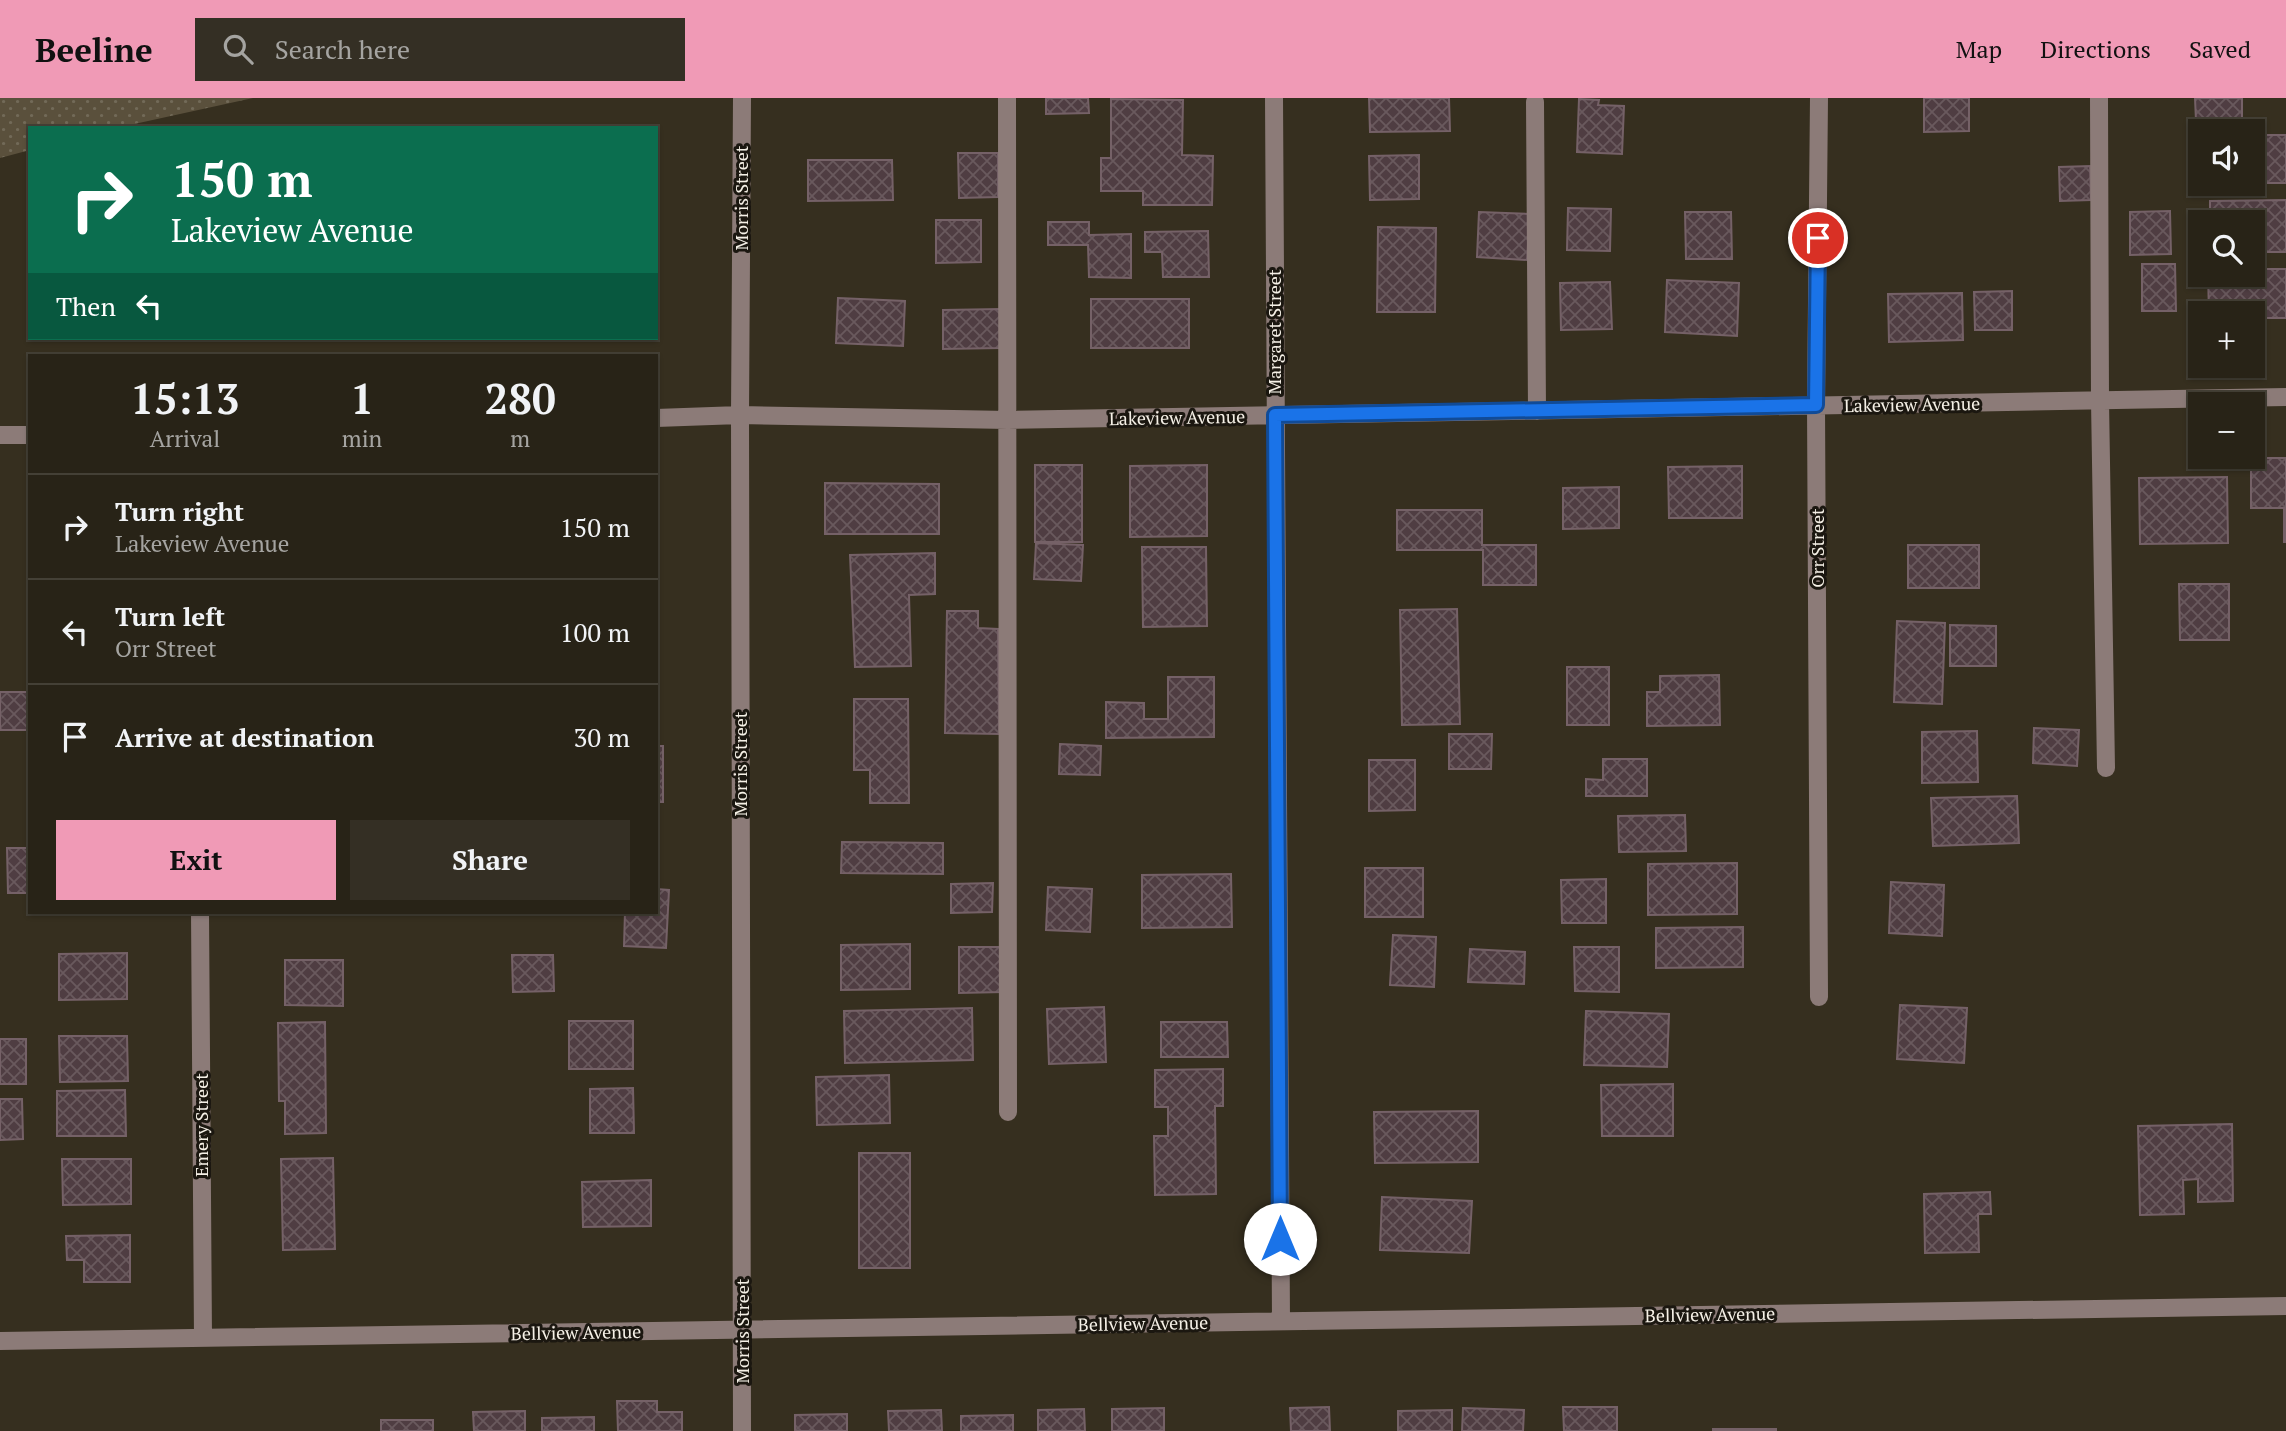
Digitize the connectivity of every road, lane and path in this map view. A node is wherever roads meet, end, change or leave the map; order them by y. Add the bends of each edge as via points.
1 (742, 98) edge
2 (1007, 98) edge
3 (1274, 98) edge
4 (1819, 98) edge
5 (2099, 98) edge
6 (1535, 102) dead end
7 (2286, 397) edge
8 (2100, 401) junction
9 (1816, 405) junction
10 (1537, 411) junction
11 (740, 415) junction
12 (1275, 415) junction
13 (658, 418) edge
14 (1008, 420) junction
15 (0, 435) edge
16 (28, 435) edge
17 (2106, 768) dead end
18 (200, 914) edge
19 (1819, 998) dead end
20 (1008, 1112) dead end
21 (2286, 1306) edge
22 (1281, 1321) junction
23 (742, 1330) junction
24 (203, 1338) junction
25 (0, 1341) edge
26 (742, 1431) edge

1 - 11 street, Morris Street
2 - 14 street
3 - 12 street, Margaret Street
4 - 9 street, Orr Street
5 - 8 street
6 - 10 street
7 - 8 street, Lakeview Avenue
8 - 9 street, Lakeview Avenue
8 - 17 street
9 - 10 street, Lakeview Avenue
9 - 19 street, Orr Street
10 - 12 street, Lakeview Avenue
11 - 13 street, Lakeview Avenue
11 - 14 street, Lakeview Avenue
11 - 23 street, Morris Street
12 - 14 street, Lakeview Avenue
12 - 22 street, Margaret Street
14 - 20 street
15 - 16 street
18 - 24 street, Emery Street
21 - 22 street, Bellview Avenue
22 - 23 street, Bellview Avenue
23 - 24 street, Bellview Avenue
23 - 26 street, Morris Street
24 - 25 street, Bellview Avenue

